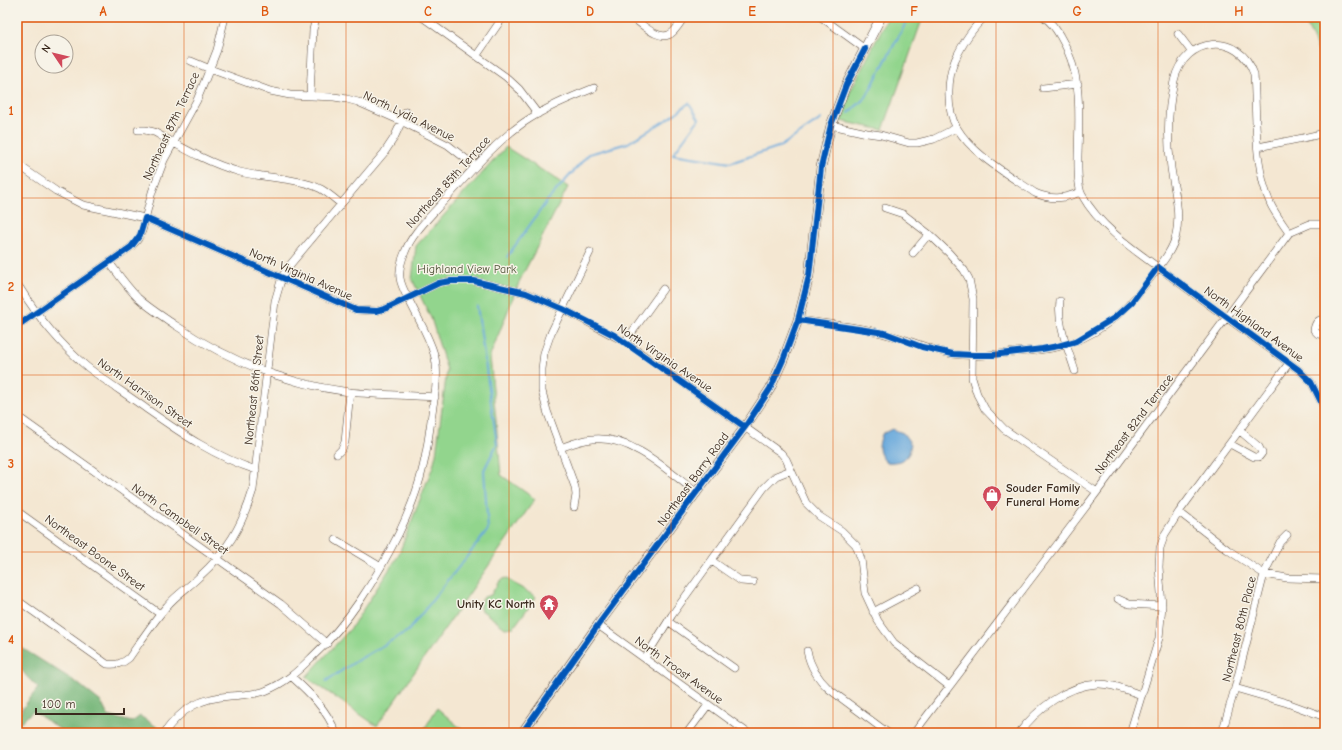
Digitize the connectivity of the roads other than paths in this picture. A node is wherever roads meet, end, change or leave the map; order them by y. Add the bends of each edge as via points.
1 (225, 17) edge
2 (316, 17) edge
3 (422, 17) edge
4 (503, 17) edge
5 (632, 17) edge
6 (684, 17) edge
7 (821, 17) edge
8 (881, 17) edge
9 (985, 17) edge
10 (1044, 17) edge
11 (1178, 34) dead end
12 (865, 49) junction
13 (1191, 51) junction
14 (477, 55) junction
15 (191, 61) dead end
16 (210, 69) junction
17 (1078, 84) junction
18 (594, 88) dead end
19 (1043, 88) dead end
20 (310, 96) junction
21 (406, 112) dead end
22 (538, 114) junction
23 (401, 121) junction
24 (831, 125) junction
25 (956, 128) junction
26 (138, 130) dead end
27 (1325, 132) edge
28 (173, 143) junction
29 (1258, 147) junction
30 (17, 164) edge
31 (475, 166) junction
32 (1080, 192) junction
33 (341, 204) junction
34 (885, 208) dead end
35 (145, 218) junction
36 (1325, 224) edge
37 (929, 234) junction
38 (1289, 234) junction
39 (590, 252) dead end
40 (913, 253) dead end
41 (109, 262) junction
42 (1158, 267) junction
43 (282, 277) junction
44 (20, 288) dead end
45 (663, 289) dead end
46 (408, 298) junction
47 (1060, 301) dead end
48 (563, 309) junction
49 (36, 313) junction
50 (1226, 318) junction
51 (1325, 319) edge
52 (798, 320) junction
53 (17, 326) edge
54 (1325, 335) edge
55 (625, 342) junction
56 (1067, 344) junction
57 (973, 355) junction
58 (1289, 364) junction
59 (1075, 371) dead end
60 (267, 372) junction
61 (350, 392) junction
62 (435, 397) junction
63 (1325, 410) edge
64 (17, 416) edge
65 (745, 427) junction
66 (1240, 431) junction
67 (1230, 444) junction
68 (560, 448) junction
69 (337, 454) dead end
70 (256, 470) junction
71 (791, 470) junction
72 (697, 492) junction
73 (1097, 492) junction
74 (574, 508) dead end
75 (17, 511) edge
76 (1179, 512) junction
77 (1286, 535) dead end
78 (336, 540) dead end
79 (218, 559) junction
80 (712, 561) junction
81 (381, 567) junction
82 (1264, 574) junction
83 (1325, 579) edge
84 (753, 582) dead end
85 (918, 588) dead end
86 (1118, 599) dead end
87 (17, 600) edge
88 (1162, 606) junction
89 (873, 612) junction
90 (160, 614) junction
91 (669, 622) junction
92 (598, 625) junction
93 (327, 644) junction
94 (806, 651) dead end
95 (645, 658) junction
96 (734, 668) dead end
97 (292, 677) junction
98 (949, 686) junction
99 (1235, 688) junction
100 (1142, 695) junction
101 (708, 704) junction
102 (1325, 717) edge
103 (164, 733) edge
104 (336, 733) edge
105 (522, 733) edge
106 (687, 733) edge
107 (748, 733) edge
108 (888, 733) edge
109 (914, 733) edge
110 (1019, 733) edge
111 (1130, 733) edge
112 (1222, 733) edge

1 - 16 street, Northeast 87th Terrace
2 - 20 street via 313,30
3 - 14 street
4 - 14 street
5 - 6 street via 662,36 673,32
7 - 12 street
8 - 12 main road, Northeast Barry Road
9 - 25 street via 973,30 951,69 949,99
10 - 17 street, North Highland Avenue via 1056,29 1070,54
11 - 13 street
12 - 24 main road, Northeast Barry Road via 846,85
13 - 29 street via 1215,44 1231,48 1246,58 1252,66
13 - 42 street via 1174,80 1170,116 1169,147 1178,214 1176,236
14 - 22 street via 519,89
15 - 16 street, North Lydia Avenue
16 - 20 street, North Lydia Avenue via 270,91
16 - 28 street, Northeast 87th Terrace via 197,100
17 - 19 street
17 - 32 street, North Highland Avenue
18 - 22 street, Northeast 85th Terrace
20 - 23 street, North Lydia Avenue via 347,99
21 - 23 street, Northeast 86th Street
22 - 31 street, Northeast 85th Terrace via 502,139
23 - 31 street, North Lydia Avenue via 448,145
23 - 33 street, Northeast 86th Street via 384,153
24 - 25 street via 909,143 926,142
24 - 52 main road, Northeast Barry Road via 821,167 809,276
25 - 32 street via 980,154 1034,193 1044,197 1064,198
26 - 28 street via 154,132
27 - 29 street
28 - 33 street via 241,172 321,189
28 - 35 street, Northeast 87th Terrace via 156,178
29 - 38 street via 1261,173 1267,193
30 - 35 street via 56,192 83,205
31 - 46 street, Northeast 85th Terrace via 420,228 405,252 400,268 400,279
32 - 42 street, North Highland Avenue via 1095,216 1107,228
33 - 43 street, Northeast 86th Street
34 - 37 street via 903,214
35 - 41 street, Northeast 87th Terrace via 138,239
35 - 43 street, North Virginia Avenue
36 - 38 street, Northeast 82nd Terrace via 1310,224
37 - 40 street
37 - 57 street via 949,253 969,279 973,299
38 - 50 street, Northeast 82nd Terrace
39 - 48 street
41 - 49 street, Northeast 87th Terrace
41 - 60 street via 129,289 155,312 217,350
42 - 50 street, North Highland Avenue
42 - 56 street via 1123,310 1097,329
43 - 46 street, North Virginia Avenue via 356,310 377,311
43 - 60 street, Northeast 86th Street via 275,301
44 - 49 street
45 - 55 street
46 - 48 street, North Virginia Avenue via 439,283 462,280 526,293
46 - 62 street, Northeast 85th Terrace via 435,357
47 - 56 street via 1060,324
48 - 55 street, North Virginia Avenue
48 - 68 street via 547,342 541,380 547,411
49 - 53 street, Northeast 87th Terrace
49 - 70 street, North Harrison Street via 70,351 97,374 195,442 227,459
50 - 58 street, North Highland Avenue
50 - 73 street, Northeast 82nd Terrace
51 - 54 street via 1320,319 1314,330
52 - 57 street via 879,332 936,351
52 - 65 main road, Northeast Barry Road via 770,389
55 - 65 street, North Virginia Avenue
56 - 57 street via 1042,349
56 - 59 street
57 - 73 street via 974,387 990,416 1004,429
58 - 63 street, North Highland Avenue via 1307,378
58 - 66 street
60 - 61 street
60 - 70 street, Northeast 86th Street
61 - 62 street
61 - 69 street via 345,442
62 - 81 street, Northeast 85th Terrace via 423,468 414,497
64 - 79 street, North Campbell Street
65 - 71 street, North Virginia Avenue via 781,453
65 - 72 main road, Northeast Barry Road
66 - 67 street
66 - 67 street via 1259,447 1262,453 1259,457 1254,457
67 - 76 street
68 - 72 street via 594,438 616,440 647,456
68 - 74 street via 575,487
70 - 79 street, Northeast 86th Street via 253,490 243,518
71 - 80 street via 776,476 764,488
71 - 89 street, North Virginia Avenue via 802,496 812,510 842,531 856,545 861,559 865,592
72 - 92 main road, Northeast Barry Road
73 - 98 street, Northeast 82nd Terrace
75 - 90 street, Northeast Boone Street
76 - 82 street
76 - 88 street via 1169,526 1160,548
77 - 82 street, Northeast 80th Place
78 - 81 street
79 - 90 street, Northeast 86th Street
79 - 93 street, North Campbell Street via 282,604
80 - 84 street via 741,581
80 - 91 street
81 - 93 street, Northeast 85th Terrace via 354,610
82 - 83 street via 1287,578
82 - 99 street, Northeast 80th Place
85 - 89 street
86 - 88 street via 1129,604
87 - 90 street, Northeast 86th Street via 107,664 113,665 129,658
88 - 100 street via 1156,650
89 - 98 street, North Virginia Avenue via 894,643
91 - 95 street
91 - 96 street
92 - 95 street, North Troost Avenue
92 - 105 main road, Northeast Barry Road
93 - 97 street, Northeast 85th Terrace
94 - 108 street via 812,668 822,683
95 - 101 street, North Troost Avenue
97 - 103 street, Northeast 85th Terrace via 265,691 200,702 178,716
97 - 104 street via 316,700
98 - 109 street, Northeast 82nd Terrace
99 - 102 street
99 - 112 street, Northeast 80th Place
100 - 110 street via 1102,684 1090,685 1046,705
100 - 111 street
101 - 106 street
101 - 107 street, North Troost Avenue

